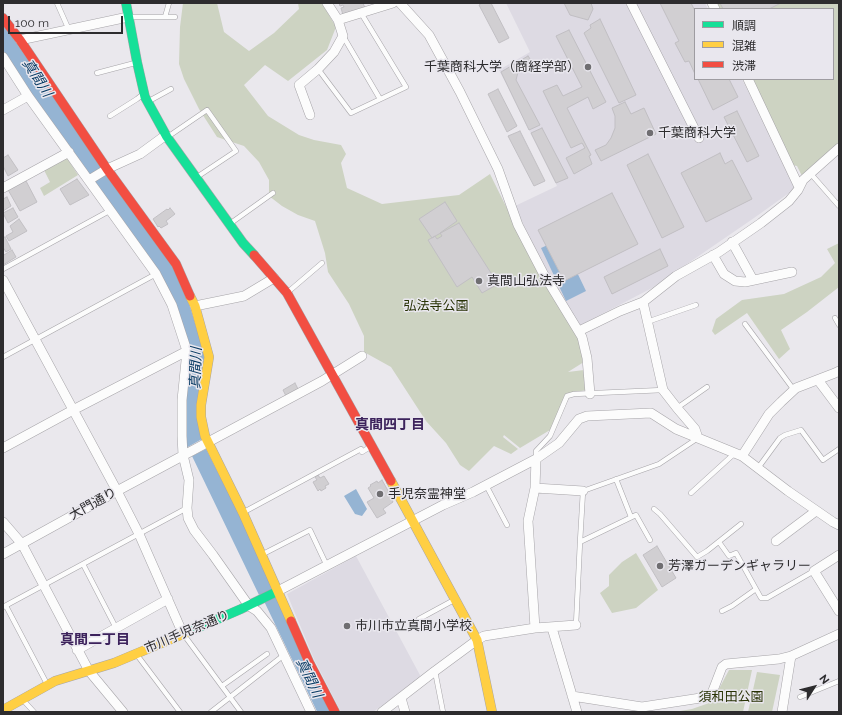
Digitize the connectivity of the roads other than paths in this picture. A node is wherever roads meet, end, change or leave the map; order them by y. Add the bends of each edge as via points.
1 (57, 3) edge
2 (126, 3) edge
3 (169, 3) edge
4 (327, 3) edge
5 (393, 3) edge
6 (400, 3) edge
7 (631, 3) edge
8 (360, 13) junction
9 (128, 17) junction
10 (165, 17) junction
11 (175, 17) dead end
12 (3, 18) edge
13 (338, 20) junction
14 (69, 30) junction
15 (343, 36) junction
16 (20, 40) junction
17 (3, 57) edge
18 (137, 62) junction
19 (318, 69) junction
20 (98, 73) dead end
21 (748, 80) edge
22 (171, 88) dead end
23 (144, 92) junction
24 (28, 96) junction
25 (380, 99) junction
26 (148, 102) junction
27 (3, 110) edge
28 (310, 114) dead end
29 (110, 116) dead end
30 (167, 136) junction
31 (699, 138) dead end
32 (839, 148) edge
33 (69, 152) junction
34 (107, 169) junction
35 (810, 174) junction
36 (196, 178) junction
37 (89, 180) junction
38 (799, 187) junction
39 (3, 188) edge
40 (274, 193) dead end
41 (839, 206) edge
42 (111, 210) junction
43 (230, 224) junction
44 (732, 242) junction
45 (713, 255) junction
46 (322, 263) dead end
47 (3, 269) edge
48 (792, 272) dead end
49 (156, 274) junction
50 (274, 278) junction
51 (3, 280) edge
52 (753, 280) junction
53 (287, 293) junction
54 (643, 302) junction
55 (696, 305) dead end
56 (195, 306) junction
57 (835, 318) dead end
58 (647, 322) junction
59 (745, 324) dead end
60 (839, 325) edge
61 (579, 331) junction
62 (35, 340) junction
63 (187, 350) junction
64 (362, 356) dead end
65 (3, 358) edge
66 (839, 371) edge
67 (332, 375) junction
68 (818, 380) junction
69 (707, 388) dead end
70 (663, 390) junction
71 (794, 390) junction
72 (590, 394) junction
73 (677, 408) junction
74 (839, 408) edge
75 (73, 410) junction
76 (698, 438) junction
77 (207, 442) junction
78 (372, 446) junction
79 (3, 448) edge
80 (839, 449) edge
81 (183, 455) junction
82 (739, 455) junction
83 (536, 459) junction
84 (758, 468) junction
85 (616, 478) junction
86 (486, 486) junction
87 (535, 488) junction
88 (583, 490) junction
89 (117, 491) junction
90 (691, 492) dead end
91 (187, 508) junction
92 (654, 509) dead end
93 (816, 511) junction
94 (243, 513) junction
95 (631, 517) junction
96 (413, 521) junction
97 (3, 522) edge
98 (507, 524) dead end
99 (741, 524) dead end
100 (839, 525) edge
101 (139, 534) junction
102 (650, 540) dead end
103 (776, 541) dead end
104 (580, 542) junction
105 (719, 542) junction
106 (22, 544) junction
107 (3, 554) edge
108 (262, 554) junction
109 (839, 555) edge
110 (83, 564) junction
111 (327, 566) junction
112 (814, 571) junction
113 (44, 585) junction
114 (756, 589) junction
115 (277, 592) junction
116 (168, 599) junction
117 (455, 599) junction
118 (249, 606) junction
119 (5, 607) edge
120 (722, 611) dead end
121 (839, 611) edge
122 (419, 619) dead end
123 (576, 625) joint
124 (116, 628) junction
125 (535, 628) junction
126 (552, 628) junction
127 (183, 634) junction
128 (839, 634) edge
129 (477, 640) junction
130 (77, 650) junction
131 (136, 654) junction
132 (267, 654) dead end
133 (284, 655) junction
134 (791, 656) junction
135 (89, 671) junction
136 (435, 671) junction
137 (839, 681) edge
138 (47, 685) junction
139 (222, 686) junction
140 (572, 696) junction
141 (230, 697) junction
142 (800, 697) dead end
143 (401, 698) junction
144 (22, 699) junction
145 (3, 710) edge
146 (34, 712) edge
147 (123, 712) edge
148 (180, 712) edge
149 (211, 712) edge
150 (241, 712) edge
151 (311, 712) edge
152 (336, 712) edge
153 (382, 712) edge
154 (405, 712) edge
155 (444, 712) edge
156 (492, 712) edge
157 (577, 712) edge
158 (782, 712) edge

1 - 14 lane
2 - 9 street
3 - 10 lane
4 - 13 street
5 - 8 street
6 - 61 street via 430,35 498,169 518,225 543,273
7 - 31 street
8 - 13 street
8 - 25 lane via 406,88
9 - 10 lane
9 - 14 street
9 - 18 street
10 - 11 lane
12 - 16 street
13 - 15 street
14 - 16 street
15 - 19 street via 334,52
15 - 25 lane
16 - 34 street
17 - 24 street
18 - 20 lane
18 - 23 street
19 - 25 lane via 351,113
19 - 28 street via 298,85
21 - 38 street
22 - 26 lane
23 - 26 street
23 - 29 lane
24 - 27 street
24 - 33 street
26 - 30 street
30 - 34 street via 140,154
30 - 36 street
30 - 36 lane via 207,110 236,151
32 - 35 street
33 - 37 street
33 - 39 street
34 - 37 street
34 - 56 street via 176,264
35 - 38 street
35 - 41 lane
36 - 43 street
37 - 42 street
38 - 44 street via 789,201
40 - 43 lane
42 - 47 lane
42 - 49 street
43 - 50 street
44 - 45 street
44 - 52 street
45 - 52 street via 724,274 735,280
45 - 54 street via 676,276
46 - 53 lane
48 - 52 street
49 - 62 lane
49 - 63 street via 172,305
50 - 53 street
50 - 56 street via 244,296
51 - 62 street
53 - 67 street
54 - 58 street
54 - 61 street
55 - 58 lane
56 - 77 street via 209,357 201,411
57 - 60 lane
58 - 70 street
59 - 71 lane
61 - 72 street via 587,358
62 - 65 lane
62 - 75 street
63 - 75 street
63 - 81 street via 182,400
64 - 67 street, 大門通り
66 - 68 street
67 - 77 street, 大門通り
67 - 78 street
68 - 71 street
68 - 74 street
69 - 73 lane
70 - 72 lane
70 - 73 street
71 - 82 street via 769,414
72 - 83 lane via 566,396 550,436 536,451
73 - 76 street via 695,429
75 - 79 street
75 - 89 street
76 - 82 street
76 - 83 street via 676,429 651,413 587,416 579,419 559,443
76 - 85 lane via 659,464
77 - 81 street, 大門通り
77 - 94 street
78 - 94 lane via 362,452 361,449
78 - 96 street
80 - 84 lane via 823,460 801,430 780,438
81 - 89 street, 大門通り
81 - 91 street via 189,480
82 - 84 street
82 - 90 lane
83 - 86 street
83 - 87 street
84 - 93 street
85 - 88 lane
85 - 95 lane
86 - 96 street
86 - 98 lane
87 - 88 street
87 - 125 street via 528,521
88 - 104 lane
89 - 101 street
89 - 106 street, 大門通り
91 - 101 lane
91 - 118 street via 188,518 194,530
92 - 105 lane via 696,557
93 - 100 street
93 - 103 street
94 - 108 street
95 - 102 lane via 636,514
95 - 104 lane
96 - 111 street
96 - 117 street
97 - 106 street
99 - 105 lane
101 - 110 lane
101 - 116 street
104 - 123 lane
105 - 114 lane via 729,556 736,553
106 - 107 street, 大門通り
106 - 113 street
108 - 111 lane via 310,530
108 - 115 street
109 - 112 street
110 - 113 lane
110 - 124 lane
111 - 115 street
112 - 114 lane via 767,598 762,598
112 - 121 street
113 - 119 lane
113 - 130 street
114 - 120 lane
115 - 118 street, 市川手児奈通り
115 - 152 street via 309,662
116 - 124 street
116 - 127 street
117 - 122 lane
117 - 129 street
118 - 127 street, 市川手児奈通り
118 - 133 street via 257,611 271,628
119 - 138 lane
123 - 126 street
124 - 130 street
125 - 126 street
125 - 129 street via 484,636
126 - 140 street
127 - 131 street, 市川手児奈通り
127 - 139 lane
128 - 134 street
129 - 136 street
129 - 156 street
130 - 135 street
131 - 135 street, 市川手児奈通り
131 - 148 lane
132 - 139 lane
133 - 141 lane
133 - 151 street
134 - 140 street via 726,664 722,667 712,693 707,697 681,702 642,707
134 - 158 street
135 - 138 street, 市川手児奈通り
135 - 147 street
136 - 143 street
136 - 155 lane
137 - 142 lane
138 - 144 street, 市川手児奈通り
139 - 141 lane
140 - 157 street
141 - 149 lane
141 - 150 lane
143 - 153 street
143 - 154 street
144 - 145 street, 市川手児奈通り
144 - 146 lane

